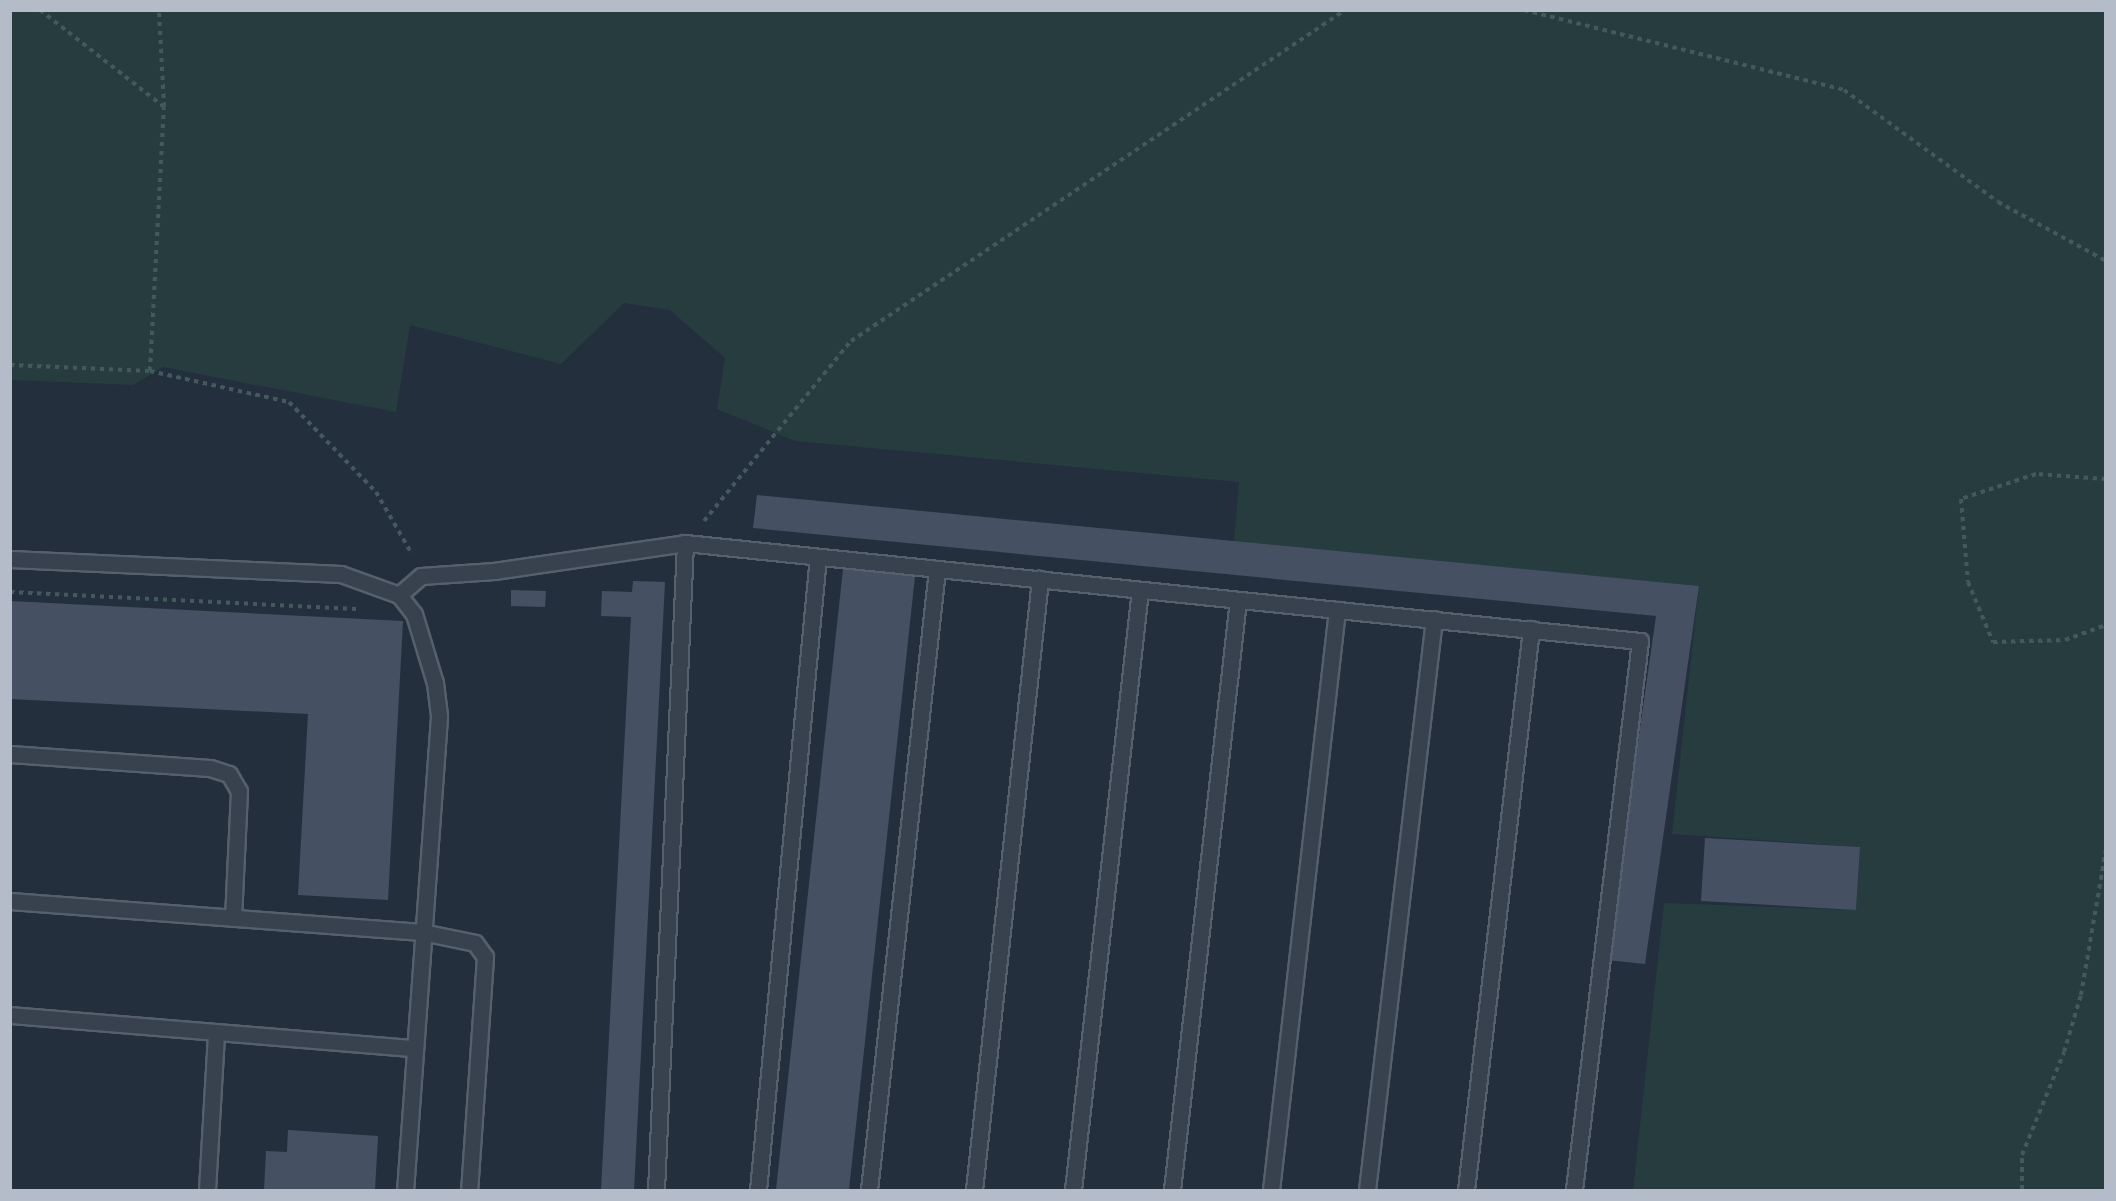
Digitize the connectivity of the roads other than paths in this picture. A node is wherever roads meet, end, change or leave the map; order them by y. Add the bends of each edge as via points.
1 (685, 543) junction
2 (818, 556) junction
3 (10, 559) edge
4 (938, 569) junction
5 (1040, 579) junction
6 (1140, 590) junction
7 (399, 595) junction
8 (1238, 600) junction
9 (1337, 610) junction
10 (1434, 620) junction
11 (1531, 629) junction
12 (10, 754) edge
13 (10, 901) edge
14 (233, 918) junction
15 (422, 932) junction
16 (10, 1015) edge
17 (216, 1032) junction
18 (413, 1048) junction
19 (207, 1191) edge
20 (405, 1191) edge
21 (469, 1191) edge
22 (656, 1191) edge
23 (758, 1191) edge
24 (869, 1191) edge
25 (974, 1191) edge
26 (1072, 1191) edge
27 (1172, 1191) edge
28 (1271, 1191) edge
29 (1367, 1191) edge
30 (1466, 1191) edge
31 (1574, 1191) edge

1 - 2 lane
1 - 7 lane via 494,572 421,576
1 - 22 lane
2 - 4 lane
2 - 23 lane
3 - 7 lane via 341,574
4 - 5 lane
4 - 24 lane
5 - 6 lane
5 - 25 lane
6 - 8 lane
6 - 26 lane
7 - 15 lane via 414,614 439,699
8 - 9 lane
8 - 27 lane
9 - 10 lane
9 - 28 lane
10 - 11 lane
10 - 29 lane
11 - 30 lane
11 - 31 lane via 1640,641
12 - 14 lane via 210,768 229,774 239,791
13 - 14 lane
14 - 15 lane
15 - 18 lane
15 - 21 lane via 475,943 485,957
16 - 17 lane
17 - 18 lane
17 - 19 lane
18 - 20 lane

